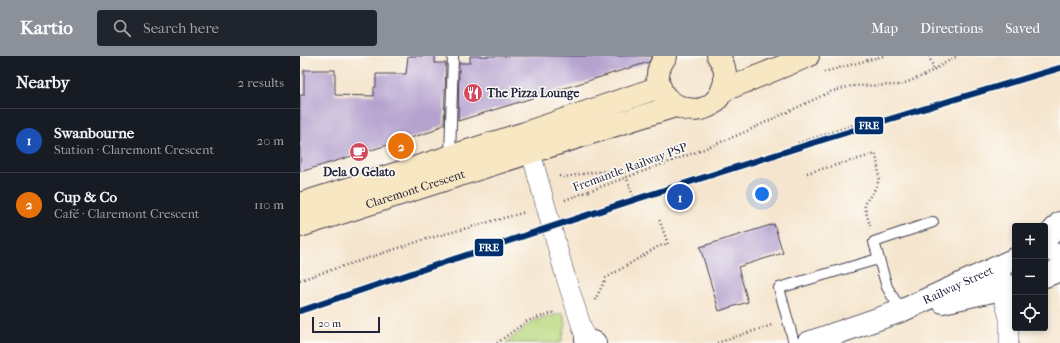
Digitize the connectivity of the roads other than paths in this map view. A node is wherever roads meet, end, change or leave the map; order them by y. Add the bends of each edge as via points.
1 (453, 56) edge
2 (666, 56) edge
3 (804, 57) edge
4 (721, 63) edge
5 (660, 87) junction
6 (722, 91) junction
7 (675, 106) junction
8 (528, 143) junction
9 (450, 156) junction
10 (300, 204) edge
11 (933, 222) dead end
12 (1060, 224) edge
13 (300, 226) edge
14 (1048, 237) edge
15 (1048, 250) edge
16 (1060, 254) edge
17 (878, 259) junction
18 (1008, 262) edge
19 (1060, 270) edge
20 (1048, 275) edge
21 (1008, 288) edge
22 (901, 311) junction
23 (589, 342) edge
24 (794, 343) edge
25 (808, 343) edge
26 (1009, 343) edge

1 - 9 lane
2 - 5 main road via 659,69
3 - 4 main road, Claremont Crescent
3 - 6 main road, Claremont Crescent
4 - 6 main road, Claremont Crescent via 725,80
5 - 7 main road via 666,98
5 - 8 main road, Claremont Crescent
6 - 7 main road, Claremont Crescent via 707,107 685,110
7 - 8 main road, Claremont Crescent
8 - 9 main road, Claremont Crescent
8 - 13 main road, Claremont Crescent
8 - 23 street, bridge via 565,275 583,307
9 - 10 main road, Claremont Crescent
11 - 17 lane via 874,242
12 - 14 street
15 - 16 street
17 - 22 lane via 887,287
17 - 24 lane via 779,288
18 - 21 street
18 - 22 street, Railway Street
19 - 20 street
21 - 22 street, Railway Street
21 - 26 street
22 - 25 street, Railway Street

